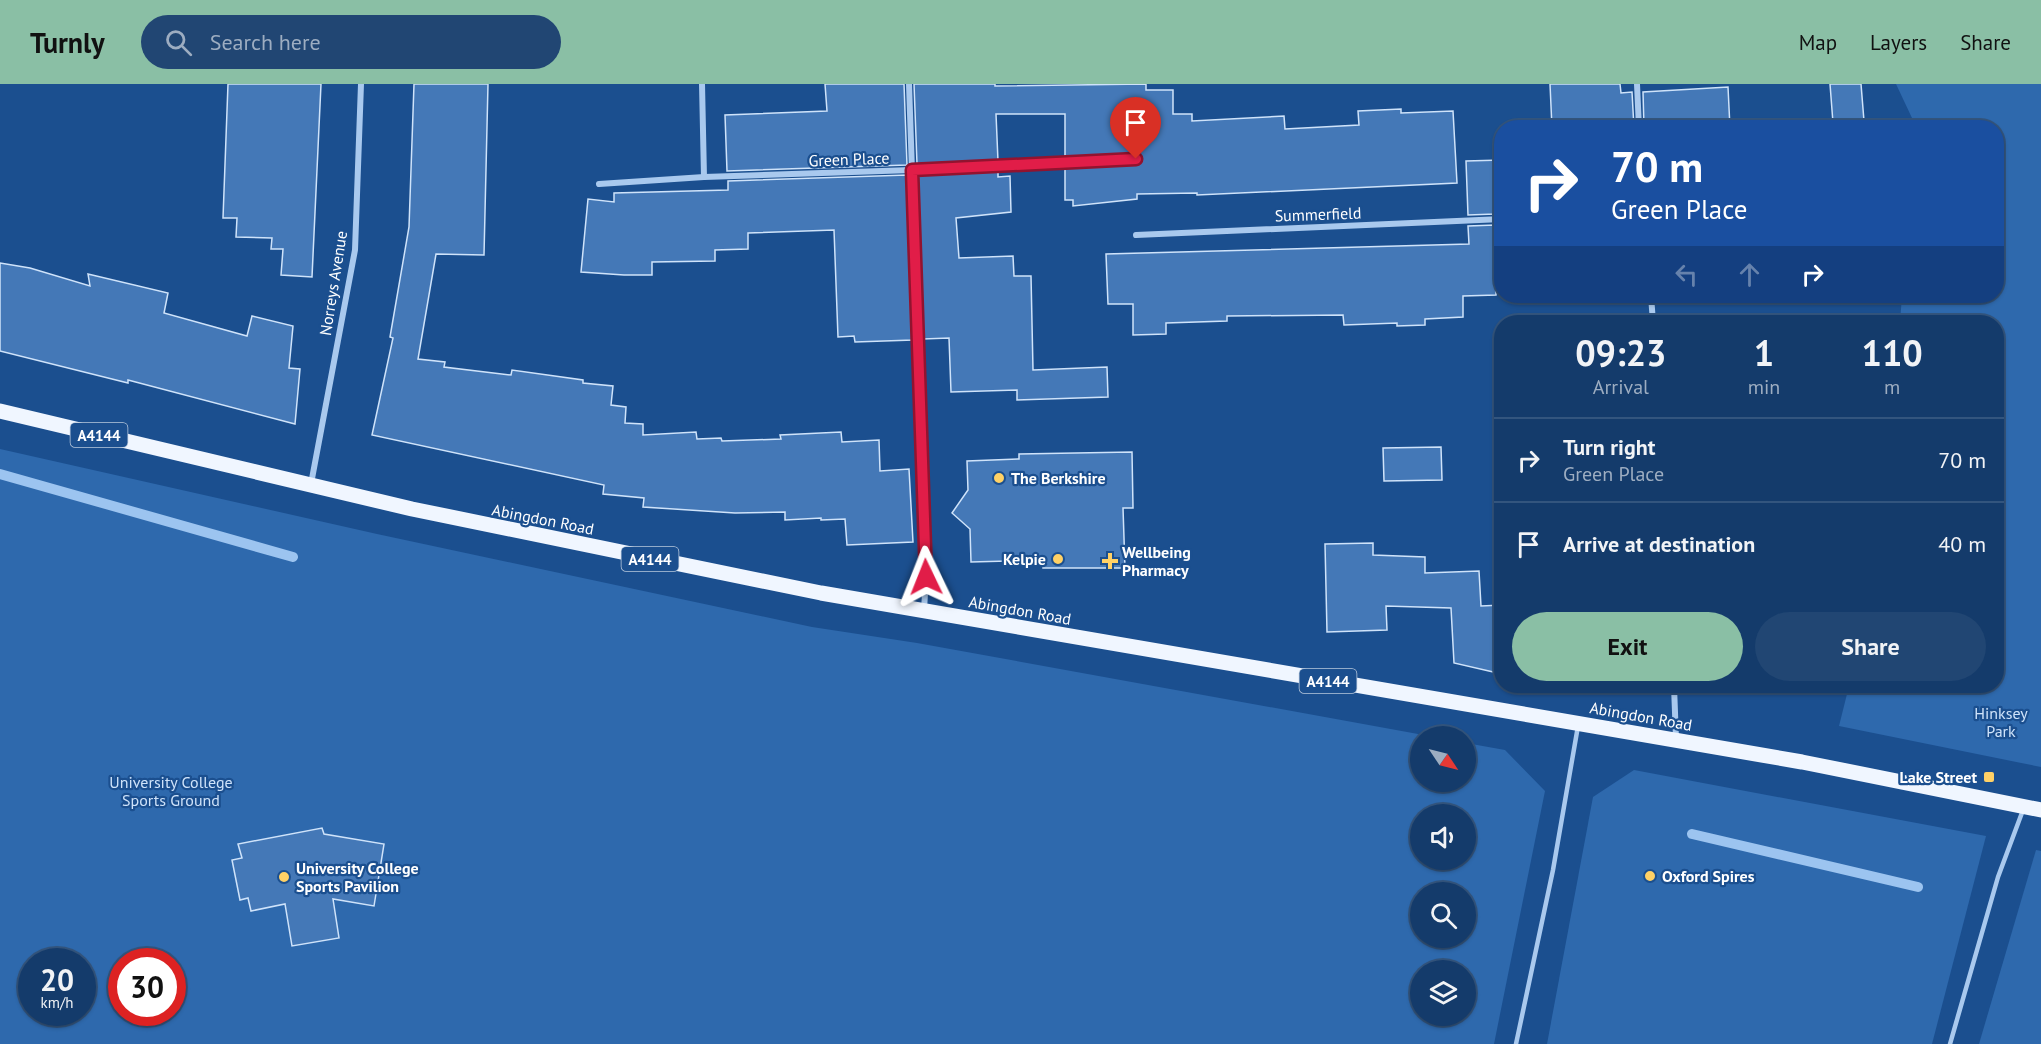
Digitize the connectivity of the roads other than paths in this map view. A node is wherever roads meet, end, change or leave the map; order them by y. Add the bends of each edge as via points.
1 (361, 84) edge
2 (702, 84) edge
3 (909, 84) edge
4 (1637, 84) edge
5 (1639, 120) edge
6 (1136, 159) dead end
7 (912, 170) junction
8 (704, 177) junction
9 (599, 184) dead end
10 (1494, 219) edge
11 (1136, 235) dead end
12 (0, 411) edge
13 (311, 484) junction
14 (924, 611) junction
15 (1674, 693) edge
16 (1578, 723) junction
17 (1676, 740) junction
18 (2024, 808) junction
19 (2041, 810) edge
20 (1516, 1044) edge
21 (1950, 1044) edge

1 - 13 street, Norreys Avenue via 355,250
2 - 8 street
3 - 7 street
4 - 5 street
6 - 7 street, Green Place
7 - 8 street, Green Place
7 - 14 street
8 - 9 street, Green Place
10 - 11 street, Summerfield
12 - 13 main road, Abingdon Road / A4144
13 - 14 main road, Abingdon Road / A4144 via 490,526
14 - 16 main road, Abingdon Road / A4144
15 - 17 street
16 - 17 main road, Abingdon Road / A4144
16 - 20 lane via 1553,870
17 - 18 main road, Abingdon Road / A4144
18 - 19 main road, Abingdon Road / A4144
18 - 21 lane via 1998,877

